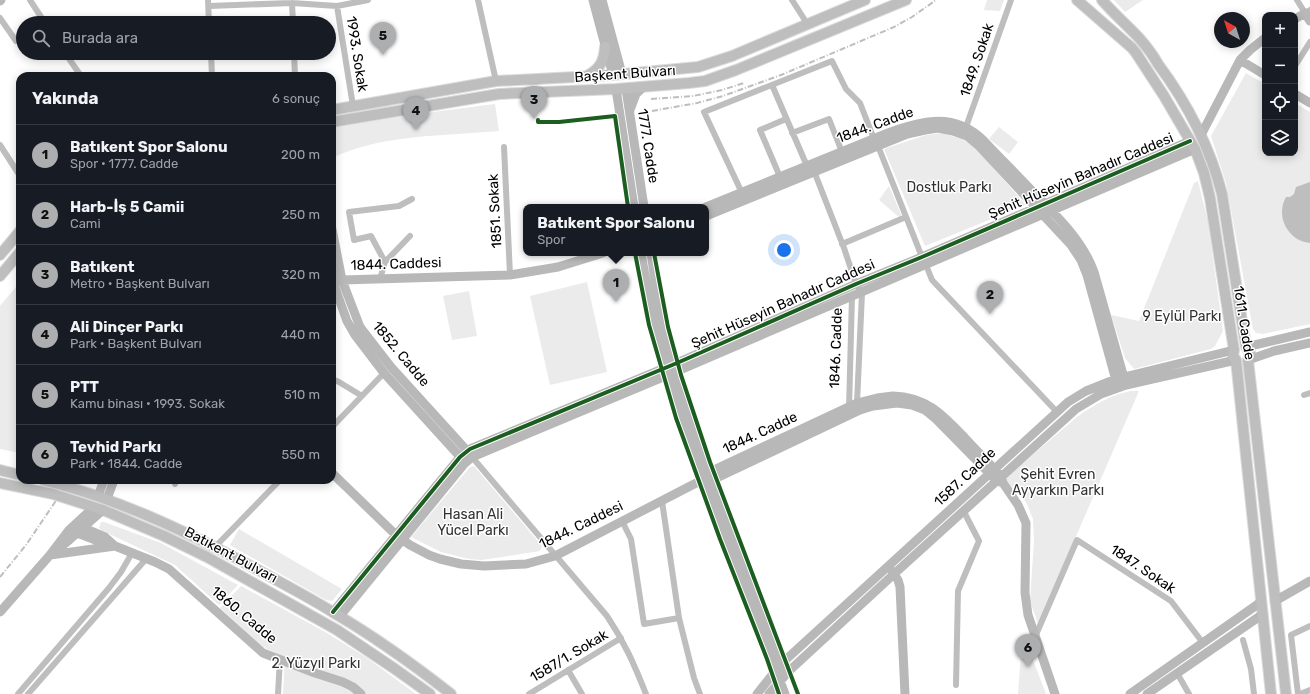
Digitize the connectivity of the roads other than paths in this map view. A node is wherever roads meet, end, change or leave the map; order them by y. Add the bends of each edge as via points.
1 (30, 0) edge
2 (368, 0) edge
3 (478, 0) edge
4 (593, 0) edge
5 (602, 0) edge
6 (792, 0) edge
7 (865, 0) edge
8 (906, 0) edge
9 (1011, 0) edge
10 (1078, 0) edge
11 (1102, 0) edge
12 (1297, 0) edge
13 (312, 2) edge
14 (208, 3) edge
15 (292, 3) junction
16 (337, 6) junction
17 (1308, 14) edge
18 (40, 16) edge
19 (209, 16) edge
20 (293, 16) edge
21 (0, 18) edge
22 (1298, 18) edge
23 (808, 25) junction
24 (1262, 40) edge
25 (16, 41) dead end
26 (1310, 42) edge
27 (605, 47) junction
28 (70, 60) edge
29 (211, 60) edge
30 (294, 60) edge
31 (1240, 60) junction
32 (1298, 61) edge
33 (78, 72) edge
34 (212, 72) edge
35 (295, 72) edge
36 (617, 74) junction
37 (1262, 74) edge
38 (587, 76) junction
39 (496, 81) junction
40 (772, 85) junction
41 (643, 87) junction
42 (621, 89) junction
43 (1298, 96) edge
44 (1310, 103) edge
45 (353, 106) junction
46 (336, 109) edge
47 (629, 112) junction
48 (786, 119) junction
49 (336, 121) edge
50 (966, 127) junction
51 (792, 133) junction
52 (1201, 134) junction
53 (876, 142) junction
54 (0, 145) edge
55 (1192, 145) junction
56 (504, 147) dead end
57 (842, 152) junction
58 (811, 167) junction
59 (16, 170) edge
60 (780, 177) junction
61 (742, 193) junction
62 (412, 199) dead end
63 (634, 204) edge
64 (644, 204) edge
65 (1041, 205) junction
66 (709, 207) edge
67 (1047, 213) junction
68 (709, 215) edge
69 (906, 217) junction
70 (16, 236) edge
71 (410, 236) dead end
72 (842, 244) junction
73 (0, 255) edge
74 (593, 256) edge
75 (642, 256) edge
76 (651, 256) edge
77 (16, 257) edge
78 (924, 261) junction
79 (385, 262) junction
80 (510, 275) junction
81 (0, 276) edge
82 (380, 279) junction
83 (336, 280) edge
84 (336, 282) edge
85 (336, 283) edge
86 (856, 284) junction
87 (862, 293) junction
88 (851, 297) junction
89 (1310, 332) edge
90 (1310, 343) edge
91 (1246, 347) junction
92 (1235, 355) junction
93 (1248, 360) junction
94 (670, 370) junction
95 (384, 373) junction
96 (336, 381) edge
97 (1121, 382) junction
98 (362, 396) junction
99 (859, 406) junction
100 (849, 410) junction
101 (1056, 412) junction
102 (336, 423) edge
103 (466, 457) junction
104 (0, 470) edge
105 (16, 474) edge
106 (997, 476) junction
107 (336, 477) edge
108 (706, 478) junction
109 (0, 483) edge
110 (56, 484) edge
111 (104, 484) edge
112 (111, 484) edge
113 (276, 484) edge
114 (102, 498) junction
115 (662, 501) junction
116 (98, 508) junction
117 (963, 510) junction
118 (622, 521) junction
119 (76, 529) junction
120 (399, 537) junction
121 (115, 546) junction
122 (215, 547) junction
123 (132, 553) junction
124 (50, 555) junction
125 (555, 556) junction
126 (146, 559) junction
127 (891, 570) junction
128 (1310, 581) edge
129 (1275, 601) junction
130 (1261, 602) junction
131 (0, 612) edge
132 (337, 614) junction
133 (1263, 614) junction
134 (678, 618) junction
135 (1310, 626) edge
136 (1035, 637) junction
137 (621, 638) junction
138 (1243, 640) dead end
139 (1203, 643) junction
140 (280, 659) junction
141 (779, 667) junction
142 (568, 670) junction
143 (1177, 673) junction
144 (783, 677) junction
145 (956, 685) dead end
146 (1310, 690) edge
147 (18, 694) edge
148 (28, 694) edge
149 (278, 694) edge
150 (362, 694) edge
151 (430, 694) edge
152 (451, 694) edge
153 (529, 694) edge
154 (582, 694) edge
155 (646, 694) edge
156 (700, 694) edge
157 (757, 694) edge
158 (769, 694) edge
159 (786, 694) edge
160 (792, 694) edge
161 (905, 694) edge
162 (1055, 694) edge
163 (1130, 694) edge
164 (1147, 694) edge
165 (1189, 694) edge
166 (1254, 694) edge
167 (1271, 694) edge
168 (1286, 694) edge
169 (1299, 694) edge

1 - 18 street
2 - 16 street
3 - 39 street
4 - 27 street
5 - 36 street
6 - 23 street
7 - 23 main road, Başkent Bulvarı
8 - 41 main road, Başkent Bulvarı via 715,78
9 - 50 street, 1849. Sokak
10 - 55 main road, 1611. Cadde via 1134,51 1163,93
11 - 52 main road, 1611. Cadde via 1143,43 1175,86
12 - 17 street
13 - 15 street
13 - 16 street
14 - 15 street
14 - 19 street
15 - 20 street
16 - 45 street, 1993. Sokak
17 - 22 street
21 - 25 street
23 - 36 main road, Başkent Bulvarı via 705,65
24 - 31 street
26 - 32 street
27 - 36 street
27 - 38 main road via 602,64
28 - 33 street
29 - 34 street
30 - 35 street
31 - 37 street
31 - 52 street
36 - 38 main road, Başkent Bulvarı
36 - 42 main road
38 - 39 main road, Başkent Bulvarı
39 - 45 main road, Başkent Bulvarı
40 - 48 street
40 - 53 street via 832,61 846,89 860,103
40 - 61 street via 704,112
41 - 42 main road, Başkent Bulvarı
41 - 47 street via 634,98
42 - 47 street, 1777. Cadde
42 - 49 main road, Başkent Bulvarı via 499,94
42 - 63 street, 1777. Cadde
43 - 44 street
45 - 46 main road, Başkent Bulvarı
47 - 64 street, 1777. Cadde
48 - 51 street
48 - 60 street via 760,130
50 - 53 street, 1844. Cadde via 944,121 928,122 910,126
50 - 65 street, 1844. Cadde via 981,138
51 - 57 street via 830,119
51 - 58 street
52 - 91 main road, 1611. Cadde via 1213,160 1222,194
53 - 57 street, 1844. Cadde
53 - 58 street, 1844. Cadde
53 - 65 street, 1844. Cadde via 925,130 944,129 960,133 978,145
53 - 69 street
54 - 59 street
55 - 65 street, Şehit Hüseyin Bahadır Caddesi
55 - 67 street, Şehit Hüseyin Bahadır Caddesi
55 - 92 main road, 1611. Cadde via 1209,192
56 - 80 street, 1851. Sokak
57 - 58 street, 1844. Cadde
58 - 60 street, 1844. Cadde
58 - 68 street, 1844. Cadde
58 - 72 street
60 - 61 street, 1844. Cadde
61 - 66 street, 1844. Cadde
62 - 79 street via 399,206 349,212 354,240 371,236
65 - 67 street, 1844. Cadde
65 - 78 street, Şehit Hüseyin Bahadır Caddesi
67 - 78 street, Şehit Hüseyin Bahadır Caddesi
67 - 97 street, 1844. Cadde via 1077,240 1089,259
69 - 72 street
69 - 78 street
70 - 73 main road
71 - 79 street
72 - 86 street
74 - 80 street, 1844. Caddesi via 558,267
75 - 94 street via 653,320
76 - 94 street
77 - 81 main road
78 - 86 street, Şehit Hüseyin Bahadır Caddesi
78 - 87 street, Şehit Hüseyin Bahadır Caddesi
78 - 101 street via 932,280
79 - 82 street
80 - 82 street, 1844. Caddesi
82 - 83 street, 1844. Caddesi
84 - 103 street, 1852. Cadde via 366,336
85 - 95 street, 1852. Cadde via 350,327
86 - 87 street
86 - 88 street, 1846. Cadde
86 - 94 street, Şehit Hüseyin Bahadır Caddesi
87 - 88 street, Şehit Hüseyin Bahadır Caddesi
87 - 99 street, 1846. Cadde
88 - 94 street, Şehit Hüseyin Bahadır Caddesi
88 - 100 street, 1846. Cadde
89 - 91 street
90 - 93 street
91 - 92 main road via 1241,346
91 - 93 main road, 1611. Cadde via 1250,353
92 - 93 main road via 1241,363
92 - 97 street, 1587. Cadde
92 - 130 main road, 1611. Cadde
93 - 129 main road, 1611. Cadde
94 - 103 street, Şehit Hüseyin Bahadır Caddesi
94 - 108 street
95 - 98 street
95 - 103 street, 1852. Cadde
96 - 98 street
97 - 101 street, 1587. Cadde via 1086,391
97 - 106 street, 1587. Cadde via 1070,413
98 - 102 street
99 - 100 street, 1844. Cadde
99 - 106 street, 1844. Cadde via 877,398 893,396 909,397 926,403 942,415
100 - 108 street, 1844. Cadde
101 - 106 street, 1587. Cadde
103 - 120 street, Şehit Hüseyin Bahadır Caddesi
103 - 125 street
104 - 105 main road
106 - 117 street, 1587. Cadde
106 - 127 street, 1587. Cadde
106 - 136 street, 1844. Cadde via 1018,505 1026,523 1026,604
107 - 120 street, 1844. Caddesi
108 - 115 street, 1844. Caddesi
108 - 141 street
109 - 116 main road, Batıkent Bulvarı via 53,494
110 - 114 main road, Batıkent Bulvarı
111 - 114 street
112 - 114 street
113 - 122 street
114 - 116 main road
114 - 122 main road, Batıkent Bulvarı via 171,525
115 - 118 street, 1844. Caddesi
115 - 134 street
116 - 119 street
116 - 151 main road, Batıkent Bulvarı via 207,557 318,618
117 - 127 street, 1587. Cadde
117 - 145 street via 979,541 958,591
118 - 125 street, 1844. Caddesi
118 - 134 street via 631,539 644,624
119 - 121 street, 1860. Cadde
119 - 124 street
120 - 125 street, 1844. Caddesi via 429,555 471,565 519,564
120 - 132 street, Şehit Hüseyin Bahadır Caddesi
121 - 123 street, 1860. Cadde
121 - 124 street
122 - 132 main road, Batıkent Bulvarı
123 - 126 street, 1860. Cadde
123 - 147 street via 109,588
124 - 131 street
125 - 137 street via 607,616
126 - 140 street, 1860. Cadde via 169,569 257,648
126 - 148 street
127 - 141 street, 1587. Cadde
127 - 144 street, 1587. Cadde
127 - 161 street via 900,587
128 - 129 street
129 - 168 main road, 1611. Cadde
130 - 133 main road, 1611. Cadde
130 - 139 street
132 - 152 main road, Batıkent Bulvarı
133 - 143 street
133 - 167 main road, 1611. Cadde
134 - 156 street
135 - 169 street via 1291,635
136 - 139 street, 1847. Sokak via 1077,540 1171,601
136 - 162 street, 1844. Cadde
137 - 142 street, 1587/1. Sokak
137 - 155 street via 634,662
138 - 166 street via 1251,669
139 - 163 street
140 - 149 street
140 - 150 street, 1860. Cadde via 343,682
141 - 144 street
141 - 157 street, 1587. Cadde
142 - 153 street, 1587/1. Sokak
142 - 154 street
143 - 164 street
143 - 165 street
144 - 158 street, 1587. Cadde
144 - 159 street
144 - 160 street
146 - 169 street

